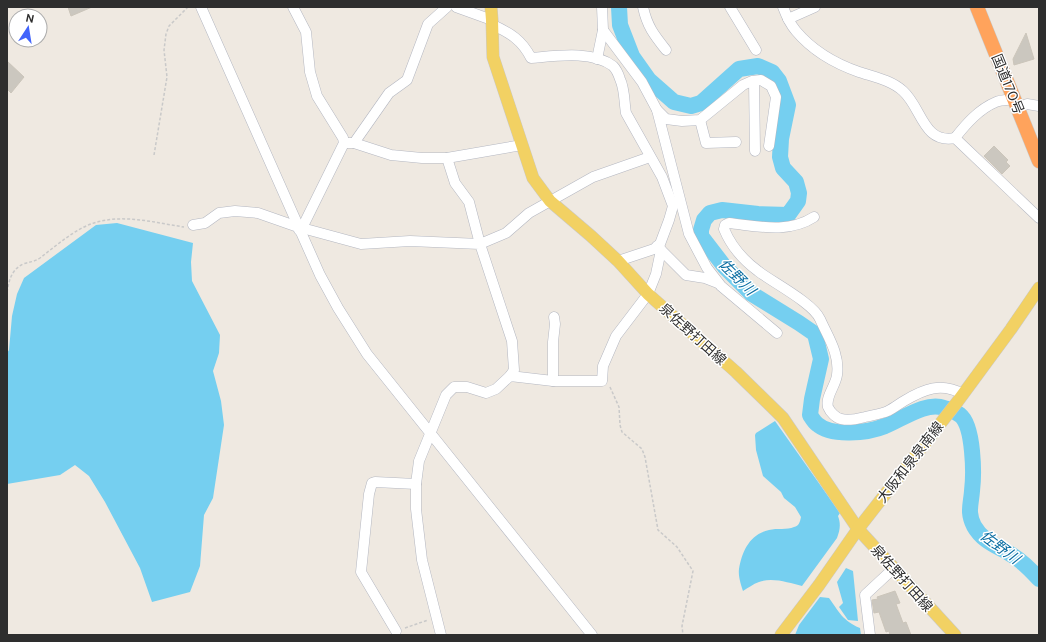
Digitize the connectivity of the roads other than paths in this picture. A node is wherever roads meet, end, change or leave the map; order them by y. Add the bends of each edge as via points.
1 (201, 7) edge
2 (293, 7) edge
3 (447, 7) edge
4 (456, 7) edge
5 (491, 7) edge
6 (602, 7) edge
7 (643, 7) edge
8 (730, 7) edge
9 (783, 7) edge
10 (815, 7) edge
11 (977, 7) edge
12 (788, 19) junction
13 (492, 22) junction
14 (603, 30) junction
15 (666, 50) dead end
16 (756, 50) dead end
17 (597, 59) junction
18 (754, 81) junction
19 (1016, 103) junction
20 (1039, 106) edge
21 (657, 110) junction
22 (700, 120) junction
23 (755, 126) junction
24 (772, 126) junction
25 (955, 138) junction
26 (736, 142) dead end
27 (349, 143) junction
28 (522, 145) junction
29 (769, 146) dead end
30 (755, 151) dead end
31 (650, 157) junction
32 (447, 158) junction
33 (1039, 161) edge
34 (550, 201) junction
35 (677, 206) junction
36 (814, 217) dead end
37 (1039, 218) edge
38 (193, 225) road end
39 (300, 228) junction
40 (480, 244) junction
41 (659, 248) junction
42 (618, 261) junction
43 (718, 283) junction
44 (1039, 288) edge
45 (648, 294) junction
46 (554, 317) dead end
47 (777, 333) dead end
48 (510, 376) junction
49 (553, 381) junction
50 (961, 397) junction
51 (430, 432) junction
52 (416, 484) junction
53 (858, 529) junction
54 (893, 569) junction
55 (396, 631) road end
56 (441, 635) edge
57 (592, 635) edge
58 (781, 635) edge
59 (870, 635) edge
60 (954, 635) edge

1 - 39 street
2 - 27 street via 306,32 310,72 317,96 343,138
3 - 27 street via 428,24 407,80 389,93
4 - 13 street
5 - 13 main road, 泉佐野打田線
6 - 14 street
7 - 15 street via 651,31
8 - 16 street
9 - 12 street
10 - 12 street
11 - 19 highway, 国道170号
12 - 25 street via 796,31 818,51 850,69 891,83 903,91 928,130 936,136
13 - 17 street via 521,42 531,58 567,55
13 - 28 main road, 泉佐野打田線 via 493,57
14 - 17 street
14 - 21 street via 642,82
17 - 31 street via 614,67 620,78 626,113
18 - 22 street via 743,85
18 - 23 street
18 - 24 street via 761,80 771,86 776,97
19 - 20 street
19 - 25 street via 996,102 968,122
19 - 33 highway, 国道170号
21 - 22 street via 666,119
21 - 35 street
22 - 26 street via 706,143
23 - 24 street
23 - 30 street
24 - 29 street
25 - 37 street
27 - 32 street via 391,155
27 - 39 street
28 - 32 street
28 - 34 main road, 泉佐野打田線 via 533,178
31 - 34 street via 593,177
31 - 35 street
32 - 40 street via 455,183 469,202
34 - 40 street via 529,213 506,233
34 - 42 main road, 泉佐野打田線
35 - 41 street
35 - 43 street via 692,240
36 - 50 street via 806,223 791,227 729,223 724,229 730,243 749,263 803,301 819,316 837,360 837,377 828,407 833,414 840,419 852,420 876,415 890,410 922,390 934,388 947,388
38 - 39 street via 205,223 219,213 235,211 258,213
39 - 40 street via 362,244 410,241
39 - 51 street via 320,275 367,354
40 - 48 street via 512,341 514,370
41 - 42 street
41 - 43 street via 686,275
41 - 45 street via 656,274
42 - 45 main road, 泉佐野打田線
43 - 47 street
44 - 50 main road, 大阪和泉泉南線
45 - 49 street via 616,336 603,366 602,381
45 - 53 main road, 泉佐野打田線 via 736,372 783,418
46 - 49 street
48 - 49 street
48 - 51 street via 496,389 486,393 467,387 454,387 446,395
50 - 53 main road, 大阪和泉泉南線
51 - 52 street via 419,461
51 - 57 street
52 - 55 street via 375,482 372,483 369,494 362,572
52 - 56 street via 422,560
53 - 54 main road, 泉佐野打田線
53 - 58 main road, 大阪和泉泉南線 via 820,585
54 - 59 street via 865,596
54 - 60 main road, 泉佐野打田線

